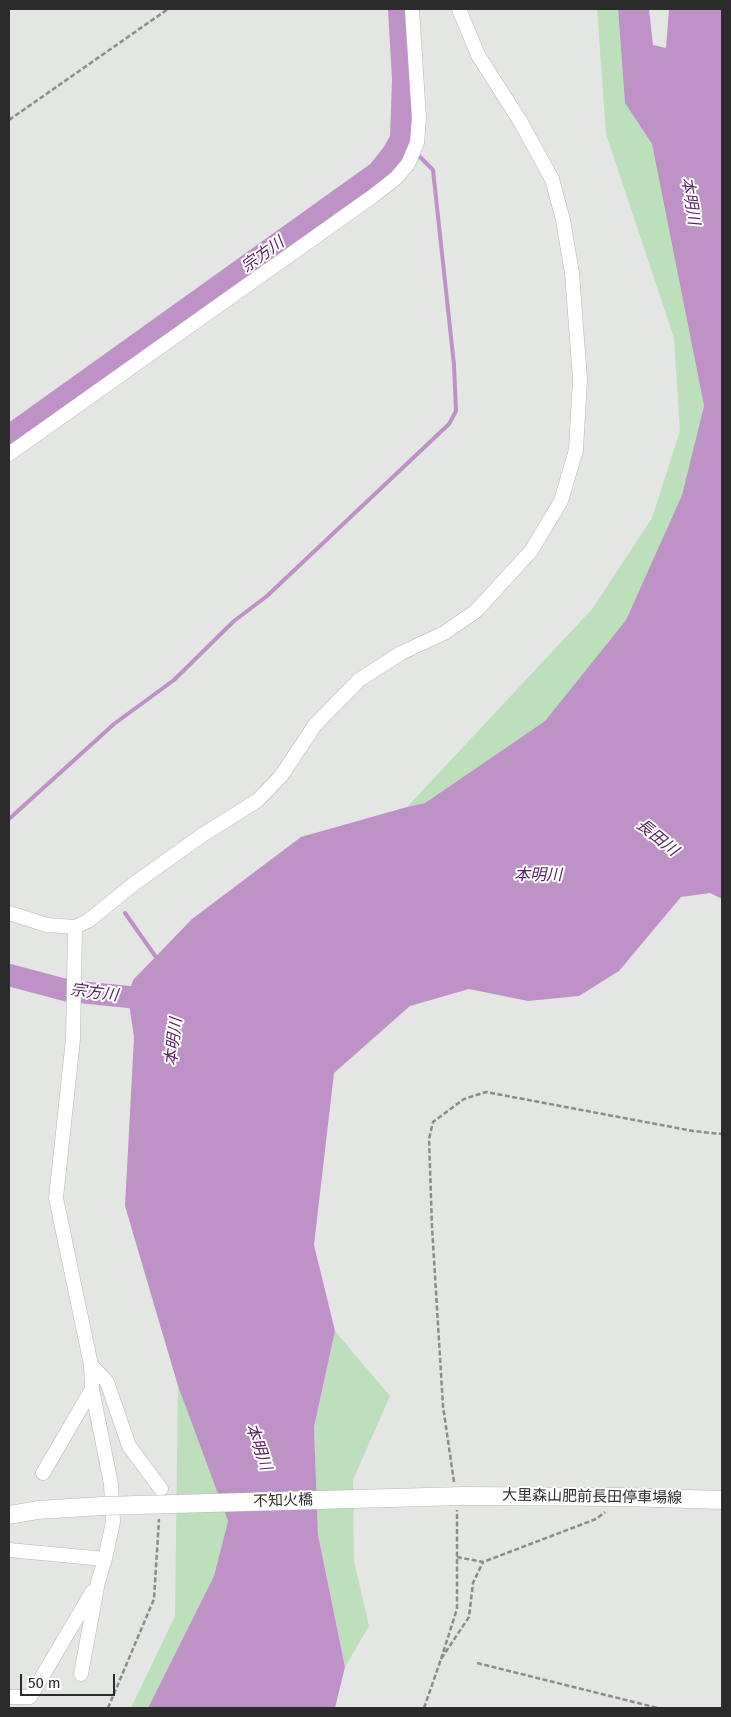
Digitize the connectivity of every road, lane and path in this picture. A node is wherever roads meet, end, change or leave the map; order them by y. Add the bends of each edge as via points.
1 (168, 9) edge
2 (412, 9) edge
3 (459, 9) edge
4 (9, 120) edge
5 (9, 454) edge
6 (9, 912) edge
7 (75, 927) junction
8 (722, 1134) edge
9 (91, 1365) junction
10 (92, 1389) junction
11 (43, 1473) dead end
12 (161, 1489) dead end
13 (458, 1496) junction
14 (624, 1497) junction
15 (722, 1500) edge
16 (9, 1515) edge
17 (159, 1516) dead end
18 (9, 1550) edge
19 (457, 1557) junction
20 (105, 1559) junction
21 (483, 1562) junction
22 (98, 1582) junction
23 (441, 1659) junction
24 (477, 1663) dead end
25 (81, 1674) dead end
26 (9, 1697) edge
27 (108, 1708) edge
28 (424, 1708) edge
29 (658, 1708) edge

1 - 4 path
2 - 5 street via 420,118 417,143 408,164 396,178
3 - 7 street via 478,55 552,178 563,220 572,274 580,379 576,450 561,501 531,551 476,611 444,633 401,653 359,680 315,725 281,776 258,800 201,836 88,921
6 - 7 street via 47,925
7 - 9 street via 73,1039 56,1198
8 - 13 path via 486,1092 464,1099 433,1122 429,1139 432,1228 443,1406
9 - 10 street
9 - 12 street via 107,1382 129,1446
10 - 11 street
10 - 20 street via 111,1484 113,1522
13 - 14 main road, 大里森山肥前長田停車場線
13 - 16 main road, 不知火橋, bridge via 102,1506
13 - 19 path
14 - 15 main road, 大里森山肥前長田停車場線
14 - 21 path via 596,1519
17 - 27 path via 154,1599
18 - 20 street
19 - 21 path
19 - 23 path via 457,1609
20 - 22 street
21 - 23 path via 473,1583 469,1617
22 - 25 street
22 - 26 street via 30,1696
23 - 28 path
24 - 29 path

